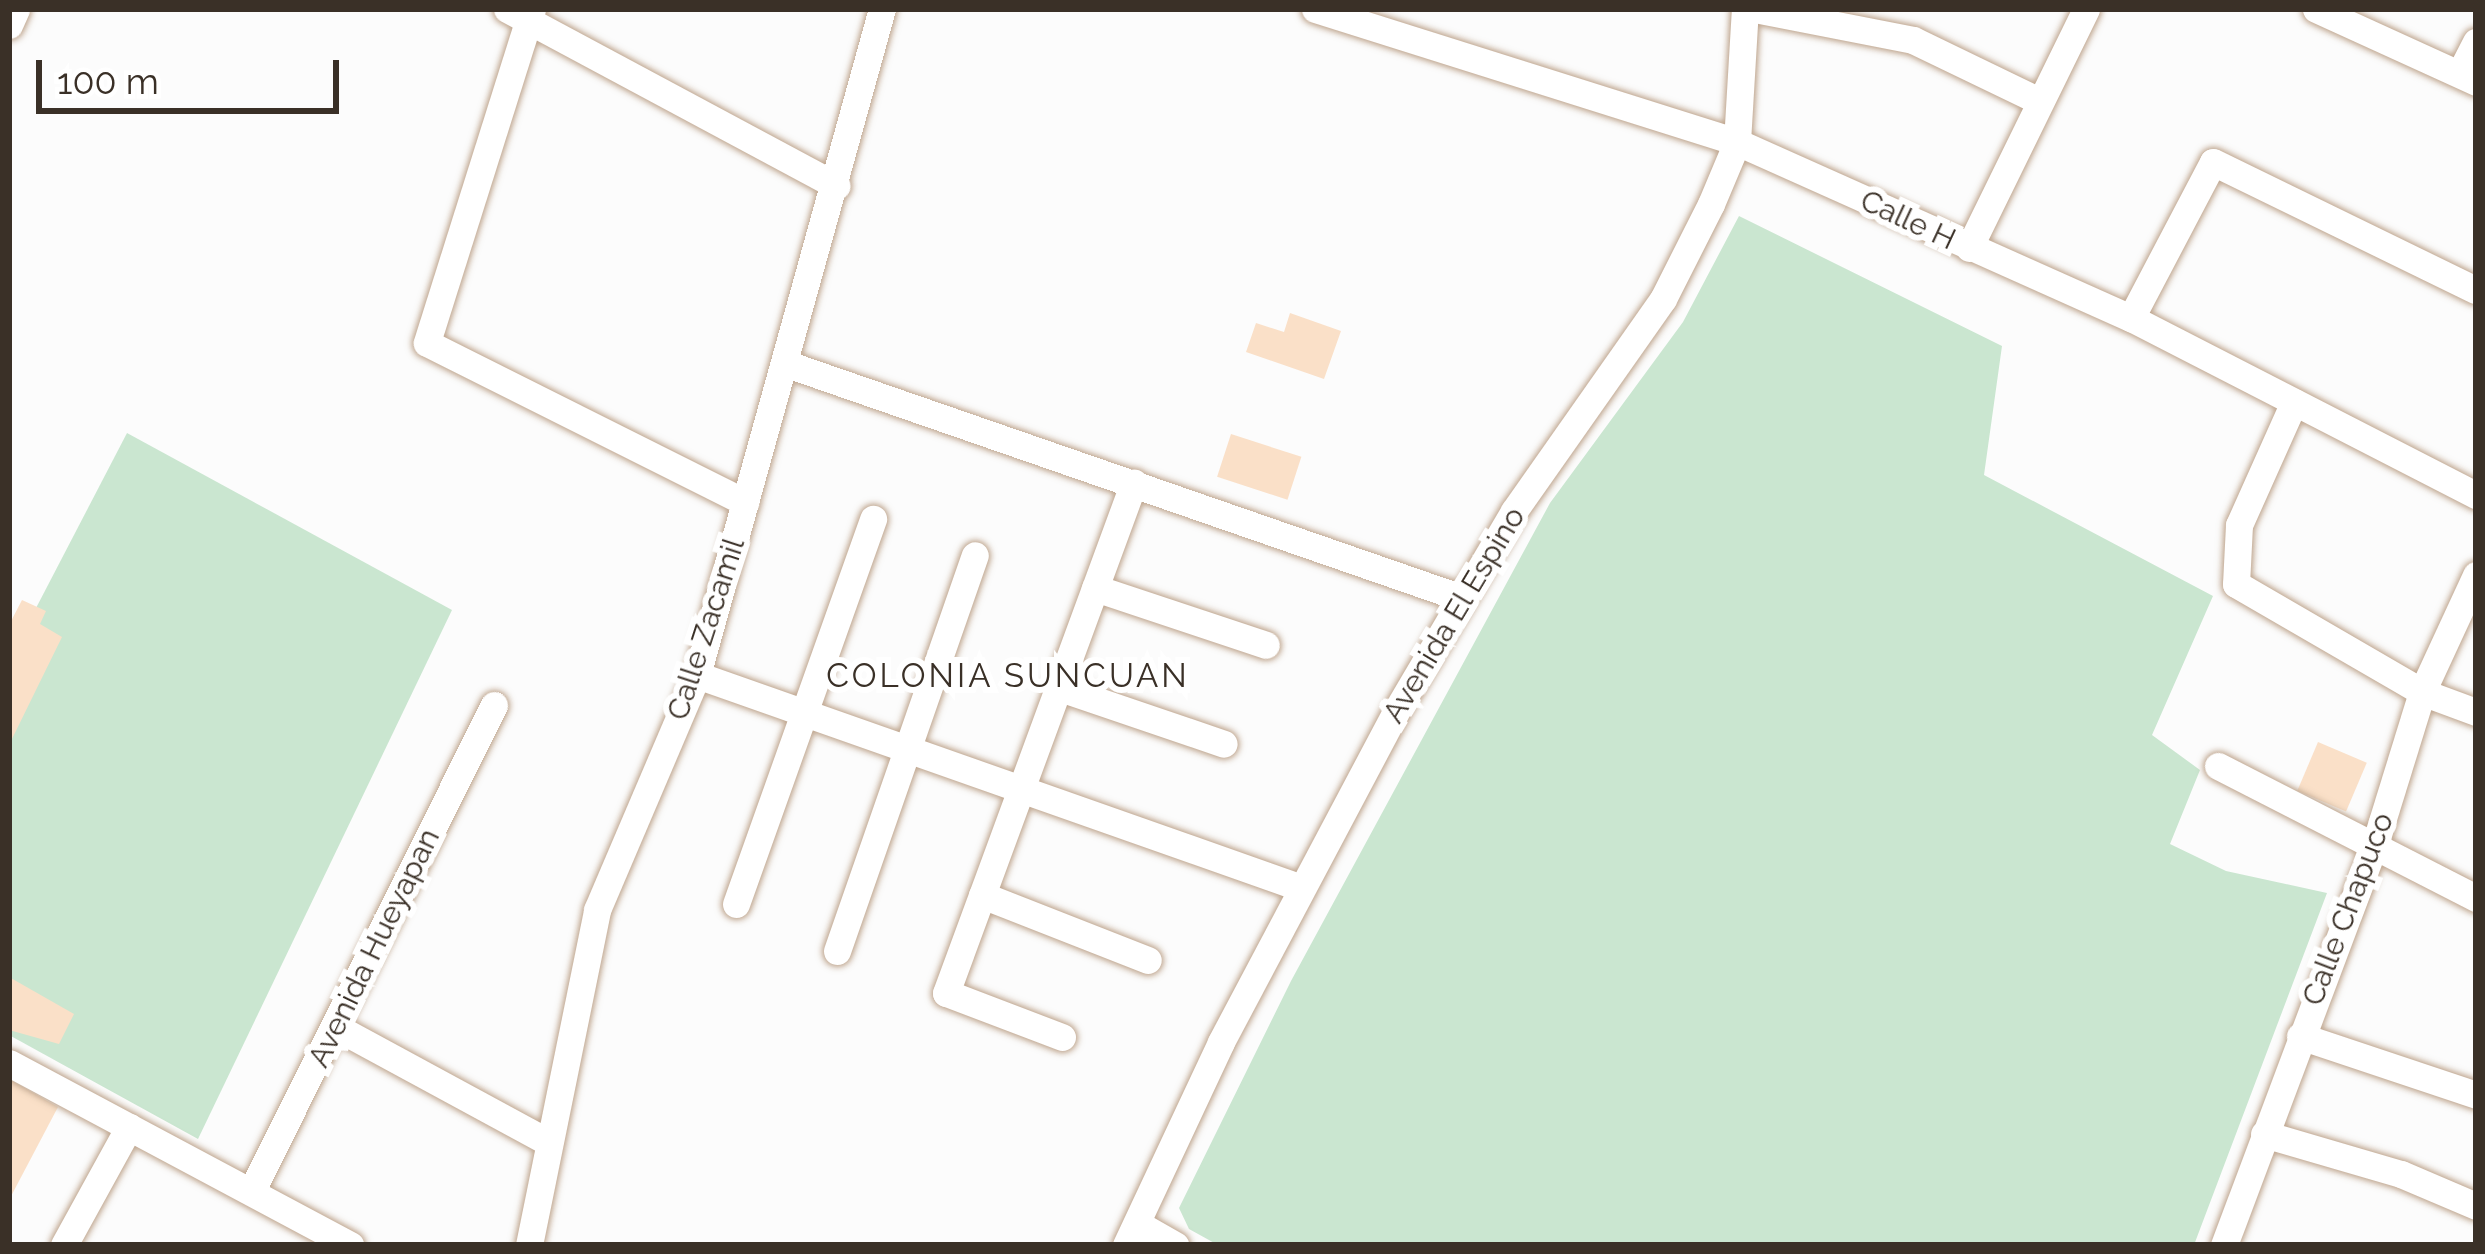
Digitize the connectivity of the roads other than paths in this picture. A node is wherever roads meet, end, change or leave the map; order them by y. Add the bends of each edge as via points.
1 (16, 9) edge
2 (882, 9) edge
3 (1315, 9) edge
4 (1745, 9) edge
5 (1755, 9) edge
6 (2086, 9) edge
7 (2316, 9) edge
8 (522, 13) edge
9 (9, 25) edge
10 (2476, 42) edge
11 (2468, 78) edge
12 (2039, 101) junction
13 (1737, 142) junction
14 (837, 186) junction
15 (1969, 248) junction
16 (2476, 290) edge
17 (2131, 318) junction
18 (784, 363) junction
19 (2294, 402) junction
20 (1134, 482) junction
21 (2476, 495) edge
22 (745, 502) junction
23 (873, 519) dead end
24 (975, 555) dead end
25 (2476, 575) edge
26 (1095, 588) junction
27 (1462, 598) junction
28 (1266, 645) dead end
29 (698, 675) junction
30 (1058, 687) junction
31 (2422, 692) junction
32 (494, 705) dead end
33 (803, 712) junction
34 (2476, 712) edge
35 (1224, 743) dead end
36 (908, 749) junction
37 (2218, 766) dead end
38 (1020, 789) junction
39 (2374, 844) junction
40 (1302, 888) junction
41 (982, 895) junction
42 (2476, 898) edge
43 (736, 904) dead end
44 (838, 951) dead end
45 (1148, 960) dead end
46 (336, 1027) junction
47 (2300, 1036) junction
48 (1062, 1037) dead end
49 (9, 1063) edge
50 (2476, 1095) edge
51 (129, 1127) junction
52 (2264, 1135) junction
53 (546, 1142) junction
54 (252, 1190) junction
55 (2476, 1206) edge
56 (1132, 1234) edge
57 (64, 1245) edge
58 (350, 1245) edge
59 (529, 1245) edge
60 (1175, 1245) edge
61 (2224, 1245) edge

1 - 9 street
2 - 14 street, Calle Zacamil
3 - 13 street, Calle H
4 - 13 street, Avenida El Espino
5 - 12 street via 1913,40
6 - 12 street
7 - 11 street
8 - 14 street
8 - 22 street via 428,343
10 - 11 street
12 - 15 street
13 - 15 street, Calle H
13 - 27 street, Avenida El Espino via 1663,299
14 - 18 street, Calle Zacamil
15 - 17 street, Calle H
16 - 17 street via 2213,162
17 - 19 street, Calle H
18 - 20 street
18 - 22 street, Calle Zacamil
19 - 21 street, Calle H
19 - 31 street via 2239,525 2236,584
20 - 26 street
20 - 27 street
22 - 29 street, Calle Zacamil
23 - 33 street
24 - 36 street
25 - 31 street, Calle Chapuco
26 - 28 street
26 - 30 street
27 - 40 street, Avenida El Espino
29 - 33 street
29 - 53 street, Calle Zacamil via 597,910
30 - 35 street
30 - 38 street
31 - 34 street
31 - 39 street, Calle Chapuco
32 - 46 street, Avenida Hueyapan
33 - 36 street
33 - 43 street
36 - 38 street
36 - 44 street
37 - 39 street
38 - 40 street
38 - 41 street
39 - 42 street
39 - 47 street, Calle Chapuco
40 - 56 street, Avenida El Espino
41 - 45 street
41 - 48 street via 946,993
46 - 53 street
46 - 54 street, Avenida Hueyapan
47 - 50 street
47 - 52 street, Calle Chapuco
49 - 51 street
51 - 54 street
51 - 57 street
52 - 55 street via 2401,1174
52 - 61 street, Calle Chapuco
53 - 59 street, Calle Zacamil
54 - 58 street
56 - 60 street

